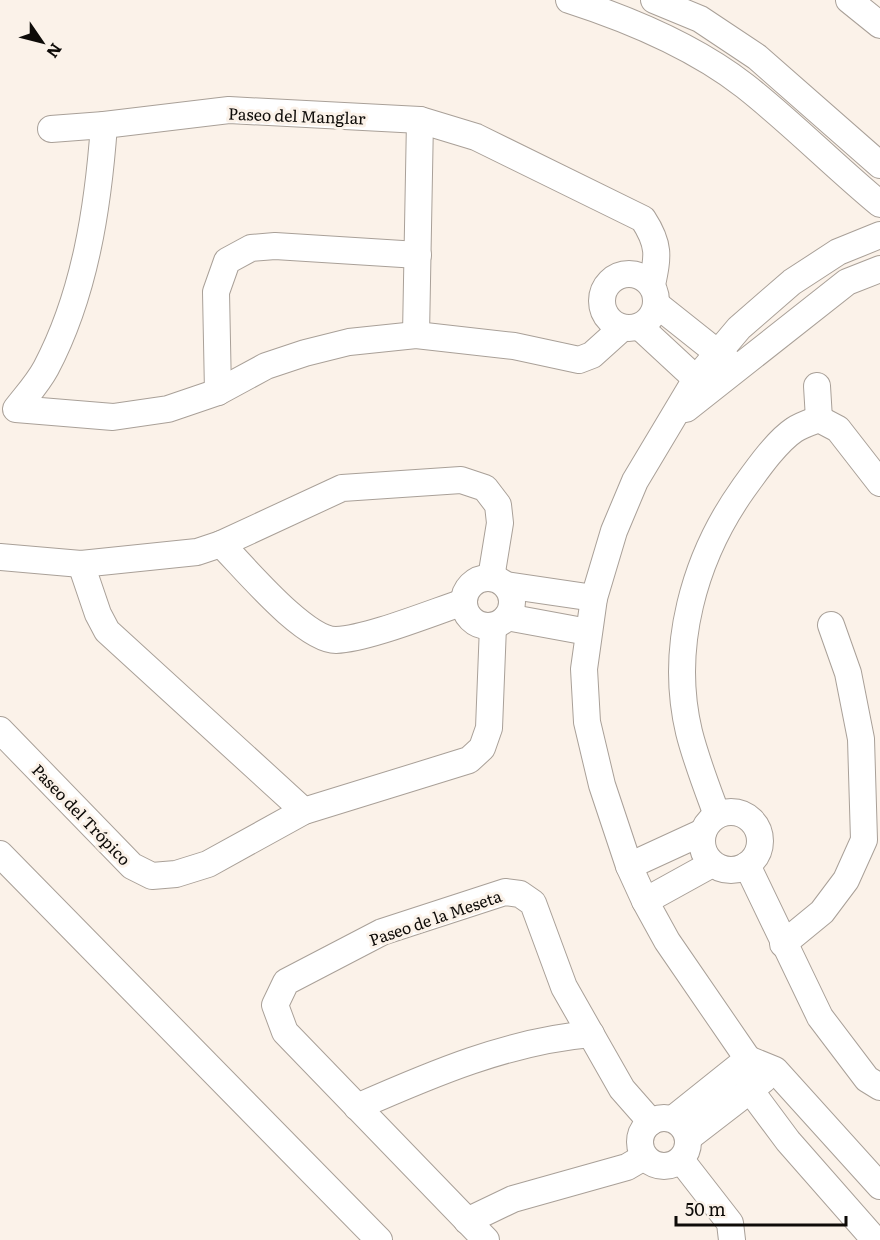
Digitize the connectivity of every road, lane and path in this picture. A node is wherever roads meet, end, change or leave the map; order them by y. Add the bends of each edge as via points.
1 (569, 0) edge
2 (654, 0) edge
3 (849, 0) edge
4 (880, 25) edge
5 (420, 120) junction
6 (104, 125) junction
7 (51, 129) dead end
8 (880, 165) edge
9 (880, 204) edge
10 (880, 236) edge
11 (418, 255) junction
12 (880, 269) edge
13 (654, 295) junction
14 (631, 327) junction
15 (416, 336) junction
16 (717, 351) junction
17 (737, 368) junction
18 (702, 385) junction
19 (817, 386) dead end
20 (218, 392) junction
21 (8, 407) edge
22 (819, 419) junction
23 (880, 483) edge
24 (221, 544) junction
25 (0, 557) edge
26 (81, 564) junction
27 (499, 581) junction
28 (594, 598) junction
29 (464, 602) junction
30 (500, 621) junction
31 (831, 625) dead end
32 (588, 632) junction
33 (0, 730) edge
34 (304, 811) junction
35 (710, 823) junction
36 (0, 854) edge
37 (712, 864) junction
38 (747, 865) junction
39 (629, 866) junction
40 (645, 900) junction
41 (783, 944) junction
42 (591, 1034) junction
43 (748, 1059) junction
44 (775, 1071) junction
45 (880, 1087) edge
46 (750, 1090) junction
47 (357, 1107) junction
48 (673, 1135) junction
49 (644, 1157) junction
50 (880, 1186) edge
51 (467, 1221) junction
52 (379, 1240) edge
53 (486, 1240) edge
54 (732, 1240) edge
55 (875, 1240) edge

1 - 9 street via 625,18 744,86
2 - 8 street via 700,19 757,57
3 - 4 street
5 - 6 street, Paseo del Manglar via 229,110
5 - 11 street
5 - 13 street, Paseo del Manglar via 476,137 643,219 658,254
6 - 7 street, Paseo del Manglar
6 - 21 street, Paseo del Manglar via 91,228 66,325 45,370
10 - 16 street via 838,252 792,282
11 - 15 street
11 - 20 street via 275,246 251,248 227,261 216,292
12 - 17 street via 847,282
13 - 14 street, Paseo del Manglar via 648,321
13 - 14 street via 636,274 609,282 603,290 602,309 613,324
13 - 16 street
14 - 15 street, Paseo del Manglar via 579,360 514,346
14 - 18 street
15 - 20 street, Paseo del Manglar via 349,342 305,353 266,366
16 - 17 street
16 - 18 street
17 - 18 street
18 - 28 street via 668,425 635,481 614,531
19 - 22 street
20 - 21 street, Paseo del Manglar via 168,410 113,417
22 - 23 street via 838,429
22 - 35 street via 793,430 757,470 722,518 699,568 684,636 683,685
24 - 26 street, Paseo del Trópico via 196,552
24 - 27 street, Paseo del Trópico via 342,488 461,480 485,488 498,505
24 - 29 street via 300,624 334,640 355,637
25 - 26 street, Paseo del Trópico
26 - 34 street via 107,631
27 - 28 street
27 - 29 street via 475,581
27 - 30 street, Paseo del Trópico via 512,601
28 - 32 street
29 - 30 street via 465,611 476,623
30 - 32 street
30 - 34 street, Paseo del Trópico via 489,728 476,754 469,760
31 - 41 street via 848,673 861,739 864,840 846,880 822,912
32 - 39 street via 584,669 587,723 602,785
33 - 34 street, Paseo del Trópico via 132,866 152,876 176,874 208,864
35 - 37 street via 703,849
35 - 38 street via 727,811 738,812 756,825 760,847
35 - 39 street
36 - 52 street
37 - 38 street via 729,870
37 - 40 street
38 - 41 street
39 - 40 street
40 - 43 street via 667,941
41 - 45 street via 820,1017 867,1079
42 - 47 street via 529,1042 412,1083
42 - 47 street, Paseo de la Meseta via 564,987 533,903 520,894 505,892 382,932 286,982 275,1005 285,1032
42 - 48 street, Paseo de la Meseta via 622,1089
43 - 44 street
43 - 46 street
43 - 48 street
44 - 46 street
44 - 50 street
46 - 48 street
46 - 55 street via 788,1141
47 - 51 street, Paseo de la Meseta
48 - 49 street via 666,1167
48 - 49 street via 644,1127 639,1142
48 - 54 street, Paseo de la Meseta via 730,1223
49 - 51 street via 627,1167 513,1199
51 - 53 street, Paseo de la Meseta

